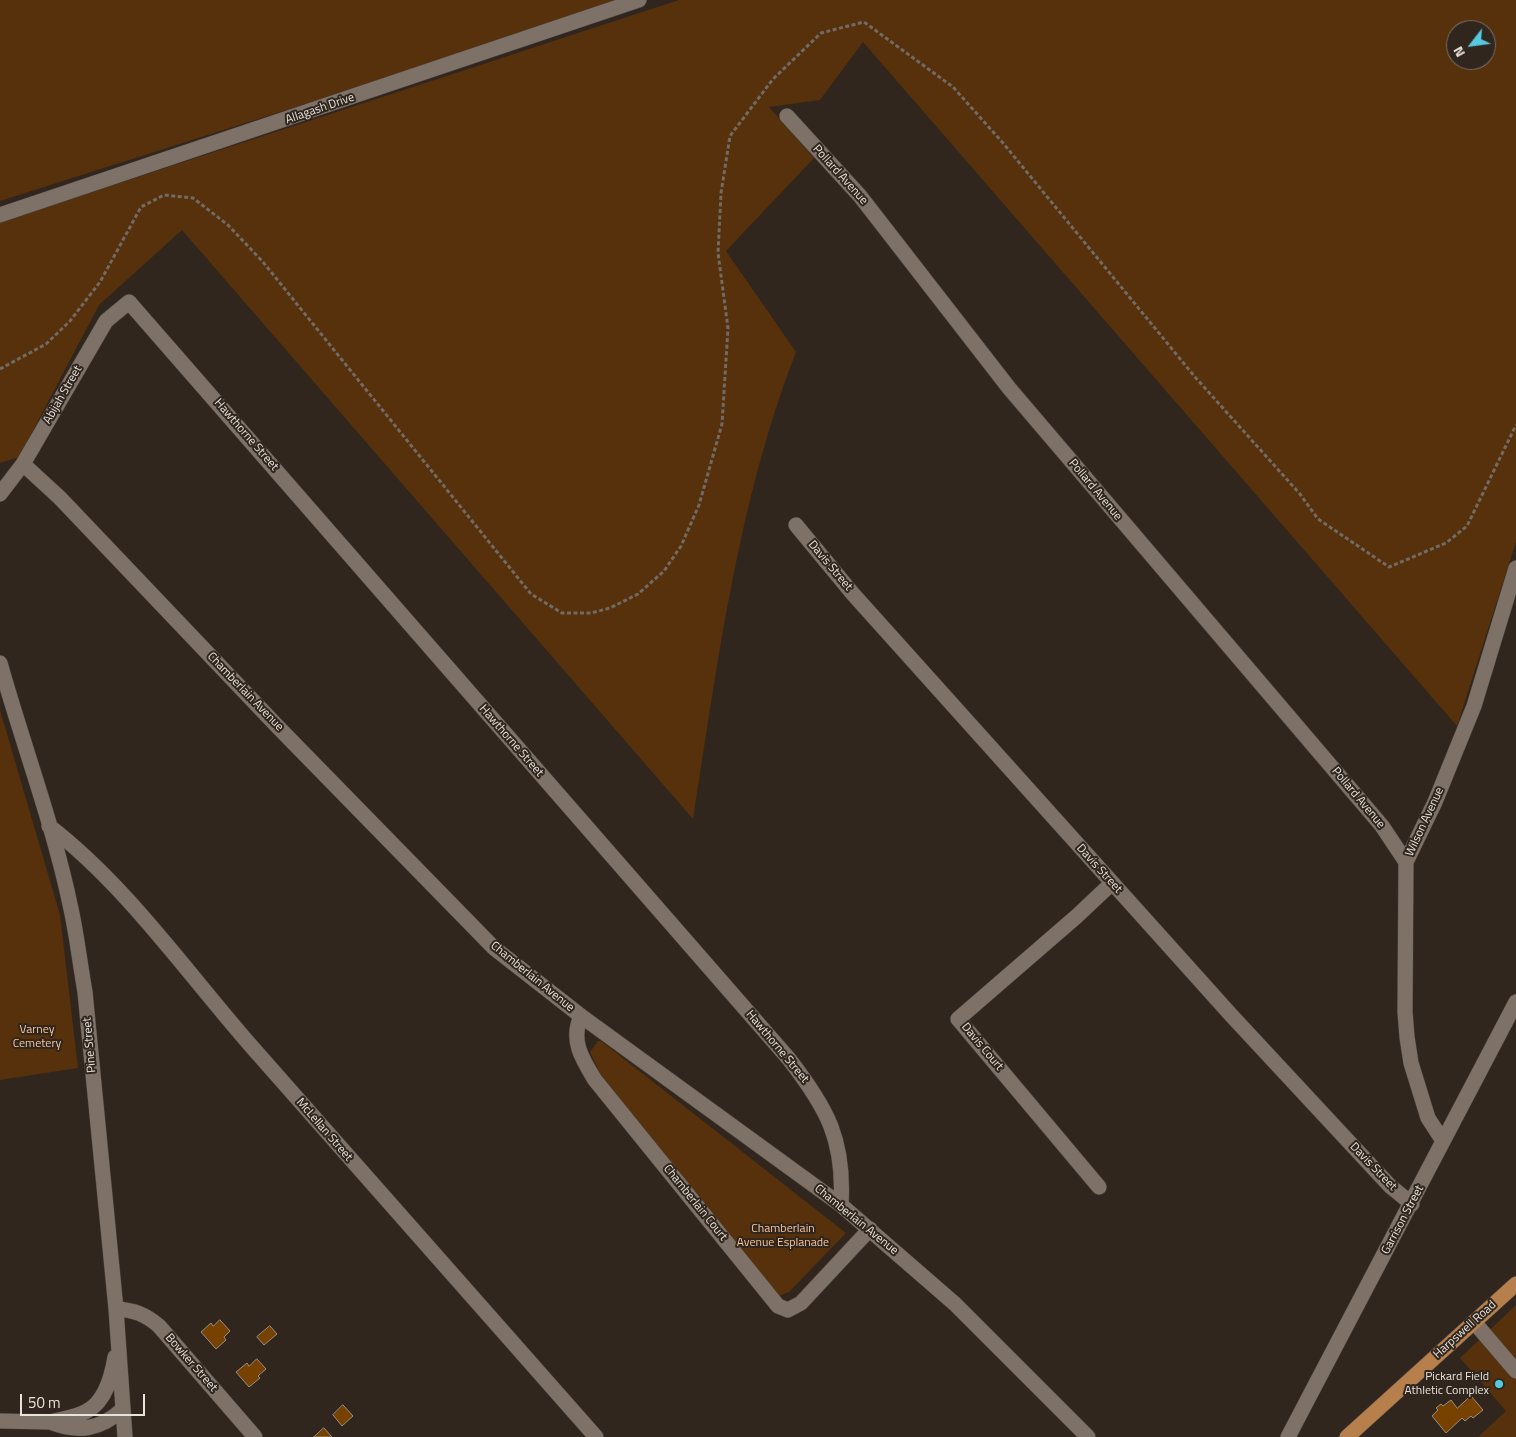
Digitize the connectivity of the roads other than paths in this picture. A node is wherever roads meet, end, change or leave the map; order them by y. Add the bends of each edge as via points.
1 (639, 0) edge
2 (787, 116) dead end
3 (0, 215) edge
4 (130, 302) joint
5 (23, 464) junction
6 (0, 494) edge
7 (796, 525) dead end
8 (1516, 568) edge
9 (0, 663) edge
10 (49, 826) junction
11 (1406, 862) junction
12 (1112, 883) junction
13 (1516, 1002) edge
14 (581, 1016) junction
15 (1443, 1141) junction
16 (1099, 1187) dead end
17 (1412, 1204) junction
18 (841, 1205) junction
19 (870, 1229) junction
20 (1516, 1284) edge
21 (116, 1309) junction
22 (1474, 1322) junction
23 (118, 1338) junction
24 (1516, 1371) edge
25 (123, 1409) junction
26 (88, 1411) junction
27 (0, 1421) edge
28 (50, 1422) junction
29 (106, 1422) junction
30 (125, 1437) edge
31 (255, 1437) edge
32 (596, 1437) edge
33 (1088, 1437) edge
34 (1288, 1437) edge
35 (1347, 1437) edge

1 - 3 street, Allagash Drive
2 - 11 street, Pollard Avenue via 860,196 1009,388 1382,826
4 - 5 street, Abijah Street via 106,321
4 - 18 street, Hawthorne Street via 788,1059 826,1111 835,1134 842,1181
5 - 6 street, Abijah Street
5 - 14 street, Chamberlain Avenue via 60,498 454,909 494,948
7 - 12 street, Davis Street via 853,594
8 - 11 street, Wilson Avenue via 1474,706 1435,802
9 - 10 street, Pine Street
10 - 21 street, Pine Street via 71,908 85,992
10 - 32 street, McLellan Street via 73,844 113,884 292,1093
11 - 15 street, Wilson Avenue via 1407,1037 1411,1064 1428,1118
12 - 16 street, Davis Court via 958,1019
12 - 17 street, Davis Street via 1332,1124 1390,1186
13 - 15 street, Garrison Street
14 - 18 street, Chamberlain Avenue
14 - 19 street, Chamberlain Court via 575,1028 576,1041 595,1080 778,1306 788,1310 801,1303
15 - 17 street, Garrison Street
17 - 34 street, Garrison Street
18 - 19 street, Chamberlain Avenue
19 - 33 street, Chamberlain Avenue via 955,1304
20 - 22 main road, Harpswell Road
21 - 23 street, Pine Street
21 - 31 street, Bowker Street via 138,1311 159,1326
22 - 24 street
22 - 35 main road, Harpswell Road
23 - 25 street, Pine Street
23 - 26 street via 109,1382
25 - 29 street
25 - 30 street, Pine Street
26 - 28 street
26 - 29 street
27 - 28 street
28 - 29 street via 66,1428 87,1429

